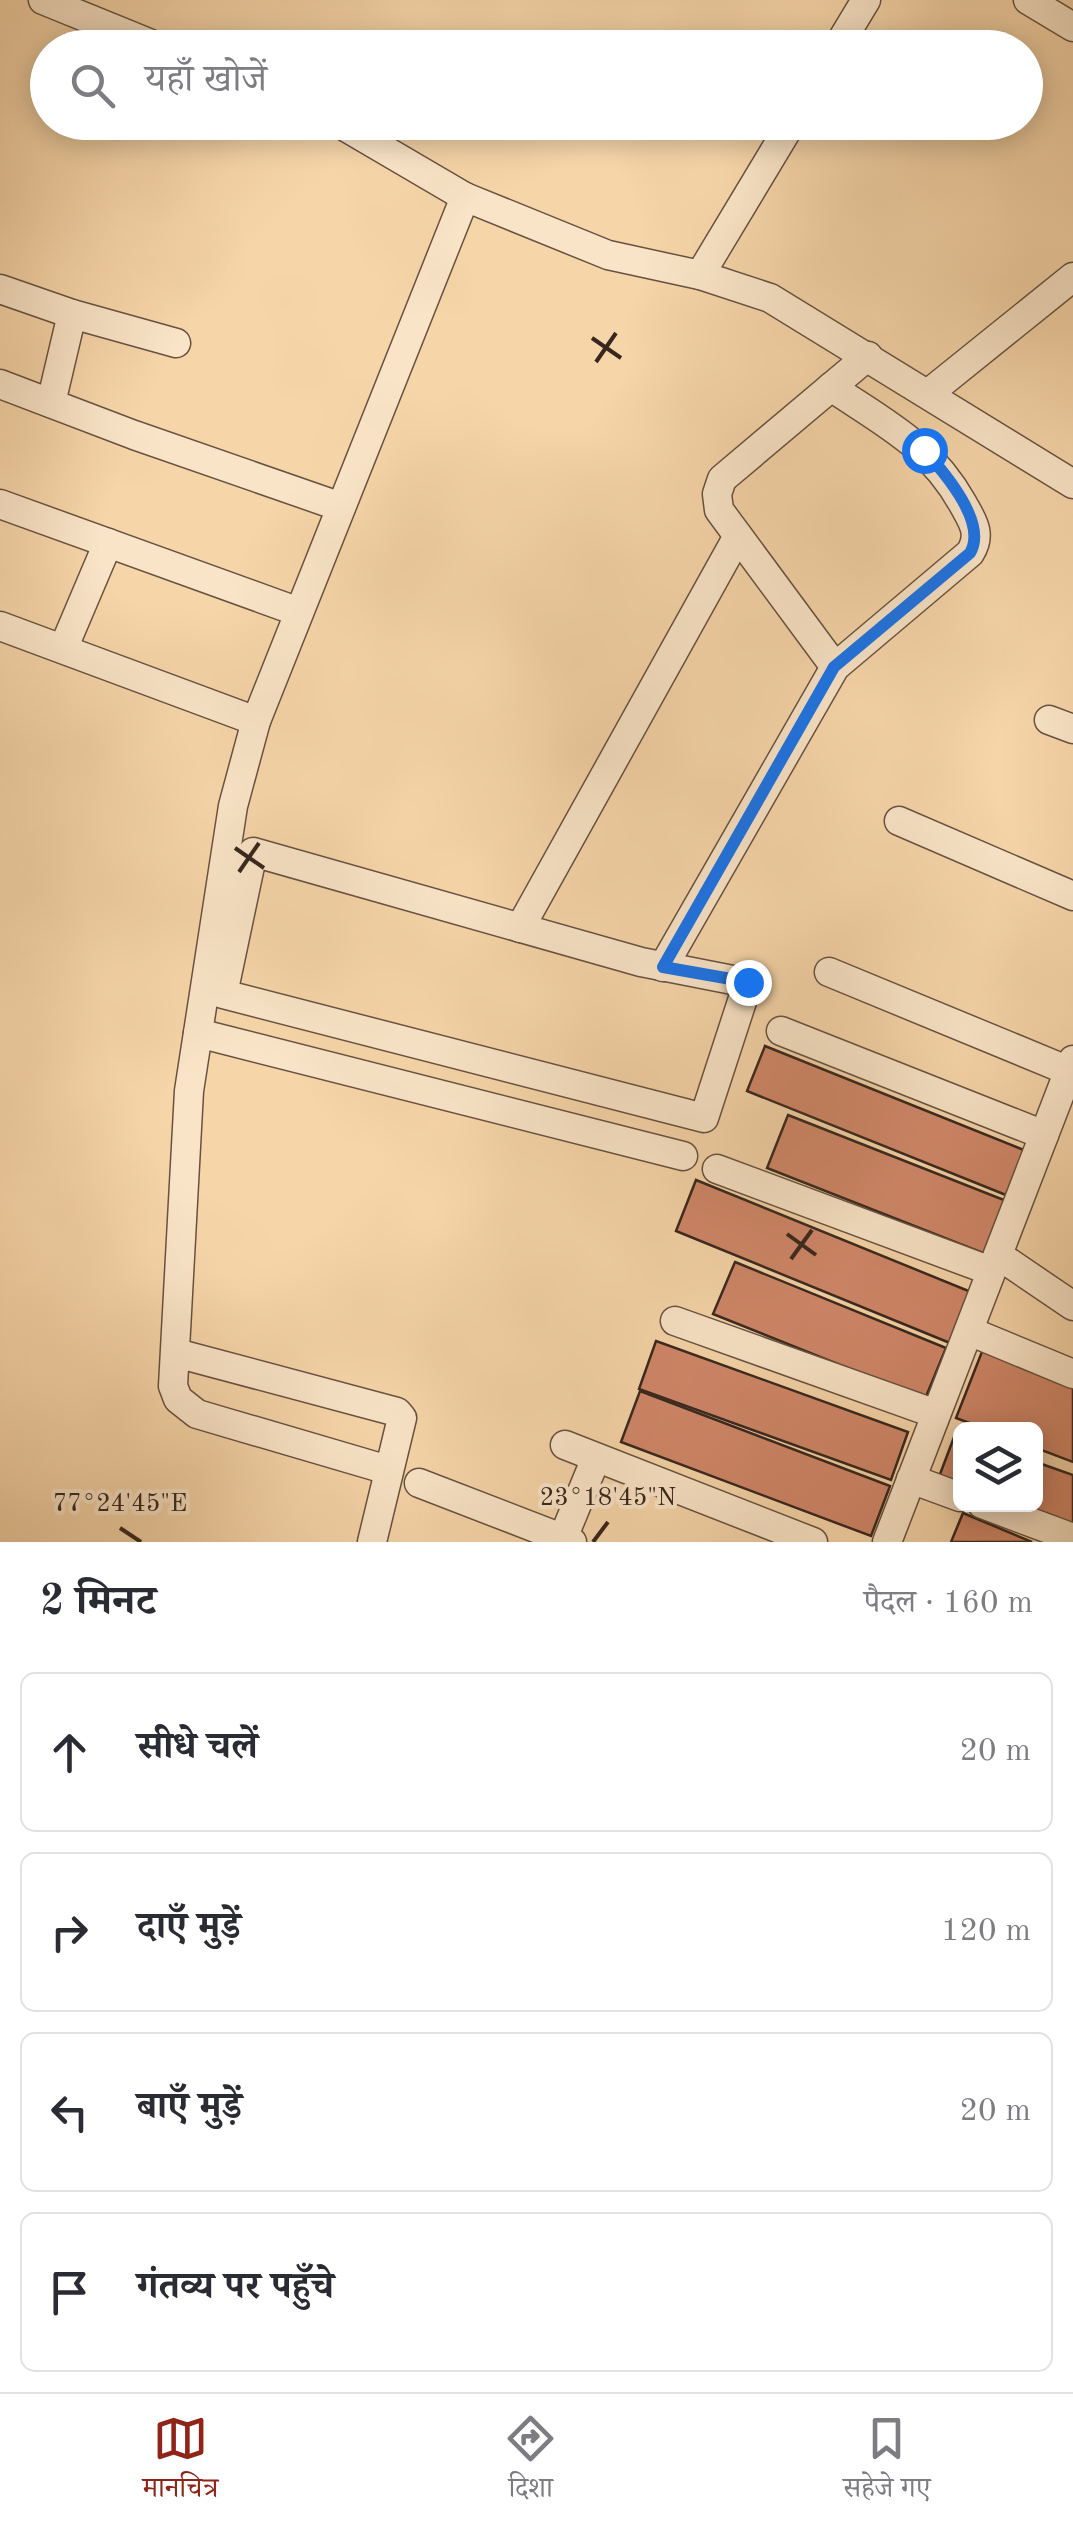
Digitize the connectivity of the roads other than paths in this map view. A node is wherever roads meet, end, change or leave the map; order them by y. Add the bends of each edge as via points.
1 (42, 0) edge
2 (866, 0) edge
3 (1028, 0) edge
4 (1073, 28) edge
5 (116, 30) edge
6 (848, 30) edge
7 (367, 140) edge
8 (781, 140) edge
9 (465, 197) junction
10 (700, 275) junction
11 (1073, 277) edge
12 (0, 289) edge
13 (72, 314) junction
14 (176, 342) dead end
15 (868, 356) junction
16 (0, 384) edge
17 (831, 387) junction
18 (930, 393) junction
19 (51, 403) junction
20 (1073, 484) edge
21 (0, 504) edge
22 (341, 506) junction
23 (738, 536) junction
24 (108, 543) junction
25 (299, 612) junction
26 (0, 626) edge
27 (63, 649) junction
28 (834, 667) junction
29 (256, 721) junction
30 (899, 821) dead end
31 (1073, 896) edge
32 (520, 928) junction
33 (663, 967) junction
34 (829, 972) dead end
35 (782, 1031) dead end
36 (198, 1032) junction
37 (1071, 1066) edge
38 (1044, 1135) junction
39 (683, 1156) dead end
40 (717, 1170) dead end
41 (995, 1263) junction
42 (1073, 1306) edge
43 (675, 1321) dead end
44 (968, 1331) junction
45 (176, 1352) junction
46 (1073, 1374) edge
47 (936, 1414) junction
48 (565, 1445) dead end
49 (596, 1458) junction
50 (388, 1470) junction
51 (911, 1479) junction
52 (419, 1484) dead end
53 (953, 1494) edge
54 (1003, 1512) edge
55 (1073, 1538) edge
56 (567, 1540) edge
57 (372, 1542) edge
58 (813, 1542) edge
59 (886, 1542) edge

1 - 5 street
2 - 6 street
3 - 4 street
7 - 9 street
8 - 10 street
9 - 10 street via 608,255
9 - 22 street
10 - 15 street via 770,298
11 - 18 street
12 - 13 street
13 - 14 street
13 - 19 street
15 - 17 street
15 - 18 street
16 - 19 street
17 - 23 street via 722,479 718,510
17 - 28 street via 924,450 976,528 970,553
18 - 20 street
19 - 22 street
21 - 24 street
22 - 25 street
23 - 28 street
23 - 32 street
24 - 25 street
24 - 27 street
25 - 29 street
26 - 27 street
27 - 29 street
28 - 33 street
29 - 36 street via 233,806
30 - 31 street
32 - 33 street
32 - 33 street via 254,852 223,994 704,1118 748,982
34 - 37 street
35 - 38 street
36 - 39 street
36 - 45 street via 189,1090
37 - 38 street
38 - 41 street
40 - 41 street
41 - 42 street
41 - 44 street
43 - 47 street
44 - 46 street
44 - 47 street
45 - 50 street via 174,1386 187,1408
45 - 50 street via 396,1412 402,1426
47 - 51 street
48 - 49 street
49 - 56 street
49 - 58 street
50 - 57 street
51 - 53 street
51 - 59 street
52 - 56 street
54 - 55 street

